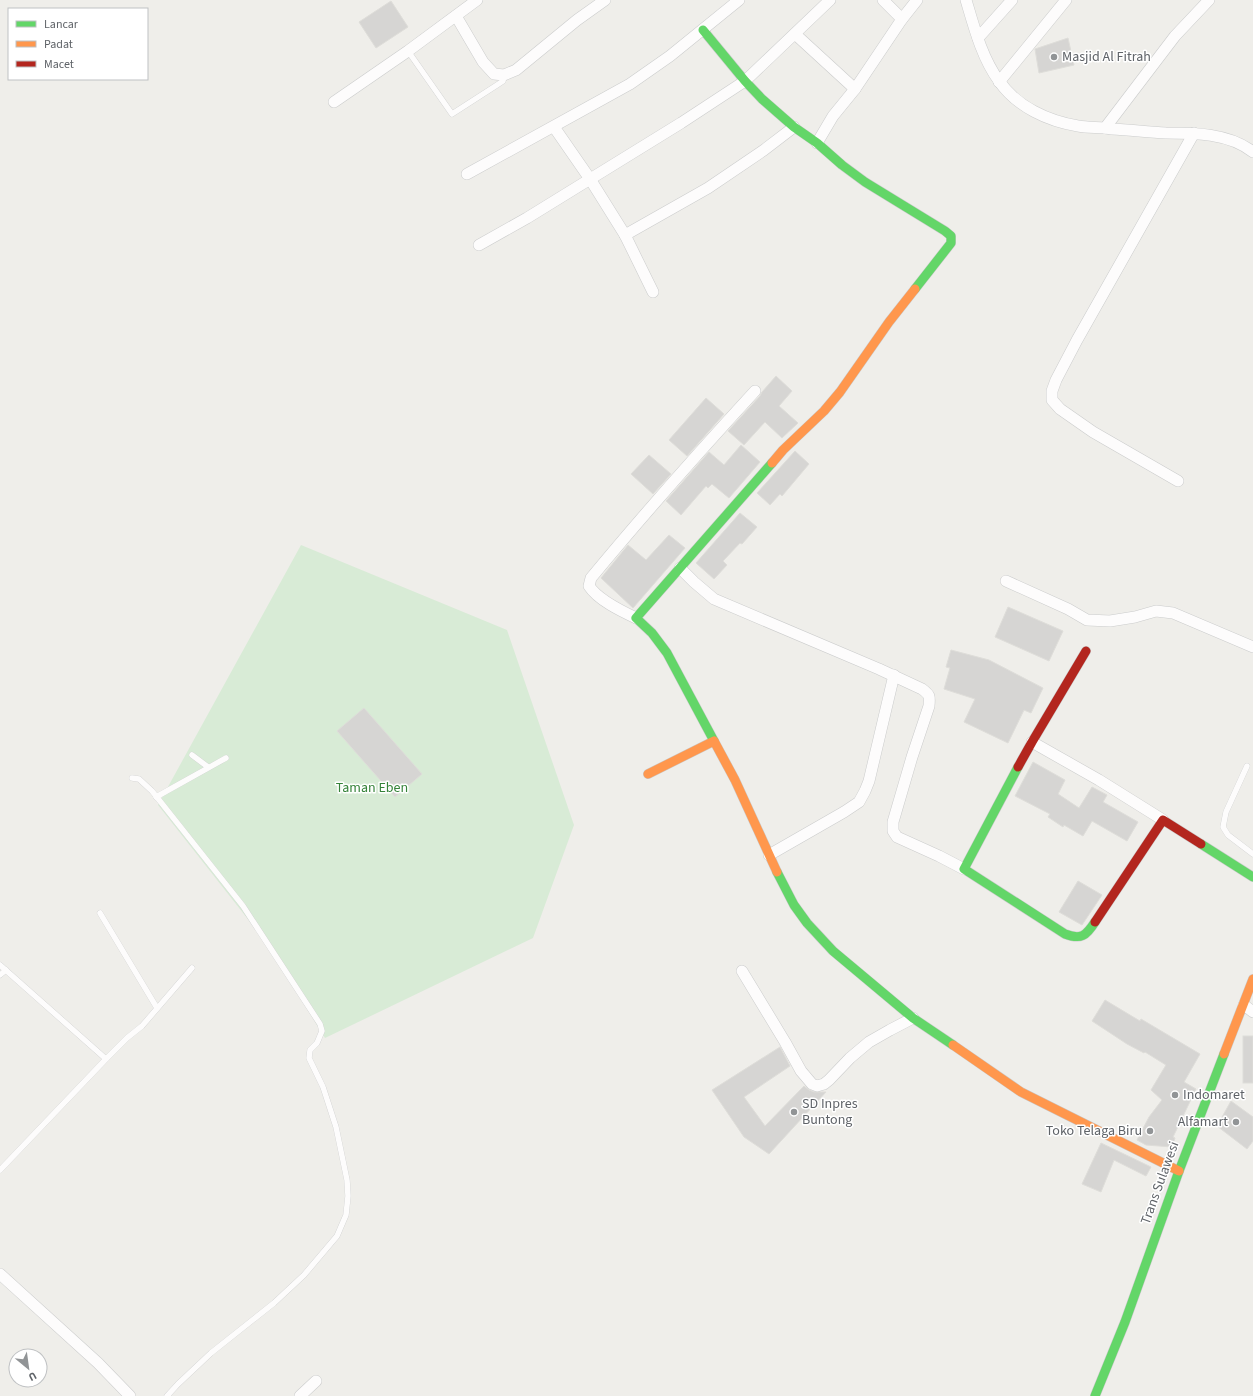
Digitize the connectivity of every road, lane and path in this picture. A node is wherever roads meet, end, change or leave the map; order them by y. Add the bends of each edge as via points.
1 (477, 0) edge
2 (605, 0) edge
3 (739, 0) edge
4 (830, 0) edge
5 (883, 0) edge
6 (917, 0) edge
7 (966, 0) edge
8 (1012, 0) edge
9 (1066, 0) edge
10 (1209, 0) edge
11 (456, 16) junction
12 (902, 19) junction
13 (703, 30) junction
14 (795, 34) junction
15 (978, 38) junction
16 (408, 51) junction
17 (504, 75) junction
18 (745, 81) junction
19 (999, 82) junction
20 (855, 89) junction
21 (334, 102) dead end
22 (794, 126) junction
23 (554, 127) junction
24 (1105, 128) junction
25 (1194, 133) junction
26 (817, 143) junction
27 (1253, 152) edge
28 (467, 174) dead end
29 (590, 179) junction
30 (625, 235) junction
31 (479, 245) dead end
32 (653, 292) dead end
33 (755, 391) dead end
34 (1178, 481) dead end
35 (680, 568) junction
36 (1006, 581) dead end
37 (636, 618) junction
38 (1253, 647) edge
39 (1086, 651) dead end
40 (894, 676) junction
41 (714, 741) junction
42 (1032, 742) junction
43 (192, 755) dead end
44 (226, 758) dead end
45 (1247, 766) dead end
46 (208, 767) junction
47 (648, 774) dead end
48 (132, 778) dead end
49 (156, 797) junction
50 (1163, 820) junction
51 (1253, 854) edge
52 (769, 855) junction
53 (964, 869) junction
54 (1253, 877) edge
55 (100, 913) dead end
56 (0, 965) edge
57 (192, 968) dead end
58 (6, 970) junction
59 (742, 971) dead end
60 (0, 975) edge
61 (1253, 979) edge
62 (1244, 1005) junction
63 (157, 1008) junction
64 (1253, 1012) edge
65 (913, 1018) junction
66 (106, 1059) junction
67 (0, 1170) edge
68 (1179, 1171) junction
69 (0, 1274) edge
70 (316, 1381) dead end
71 (130, 1396) edge
72 (167, 1396) edge
73 (300, 1396) edge
74 (1095, 1396) edge

1 - 11 street
2 - 17 street via 516,70
3 - 13 street
4 - 14 street
5 - 12 street
6 - 12 street
7 - 15 street
8 - 15 street
9 - 19 street
10 - 24 street via 1175,36
11 - 16 street
11 - 17 street via 483,62 494,74
12 - 20 street
13 - 18 main road
13 - 23 street via 630,84
14 - 18 street
14 - 20 street
15 - 19 street
16 - 17 lane via 452,114 503,81
16 - 21 street
18 - 22 main road
18 - 29 street
19 - 24 street via 1013,98 1034,111 1058,121
20 - 26 street via 833,116
22 - 26 main road
22 - 30 street via 708,188
23 - 28 street
23 - 29 street
24 - 25 street
25 - 27 street via 1227,139
25 - 34 street via 1077,340 1052,391 1052,400 1060,409 1092,432
26 - 35 main road via 865,182 945,231 950,236 951,243 889,322 840,392 783,450
29 - 30 street
29 - 31 street
30 - 32 street
33 - 37 street via 696,455 591,578 589,586 593,593
35 - 37 main road
35 - 40 street via 714,600
36 - 38 street via 1087,620 1110,622 1156,611 1173,613
37 - 41 main road via 652,633 667,653
39 - 42 main road
40 - 52 street via 869,781 858,802
40 - 53 street via 922,689 930,697 893,822 893,831 897,837
41 - 47 main road
41 - 52 main road
42 - 50 street via 1100,780
42 - 53 main road
43 - 46 lane
44 - 46 lane
45 - 51 lane via 1226,812 1223,827 1228,835
46 - 49 lane
48 - 49 lane via 139,779
49 - 72 lane via 243,906 320,1024 322,1031 317,1043 310,1050 309,1058 323,1086 336,1127 348,1196 346,1215 337,1236 304,1275 274,1303 211,1353
50 - 53 main road via 1091,929 1079,938 1065,934
50 - 54 main road
52 - 65 main road via 794,905 807,923 844,961
55 - 63 lane
56 - 58 lane
57 - 63 lane
58 - 60 lane
58 - 66 lane
59 - 65 street via 801,1071 817,1086 829,1080 869,1042
61 - 62 main road, Trans Sulawesi
62 - 64 street
62 - 68 main road, Trans Sulawesi
63 - 66 lane via 142,1026
65 - 68 main road via 1021,1092
66 - 67 lane
68 - 74 main road, Trans Sulawesi via 1125,1322
69 - 71 street via 98,1363
70 - 73 street

